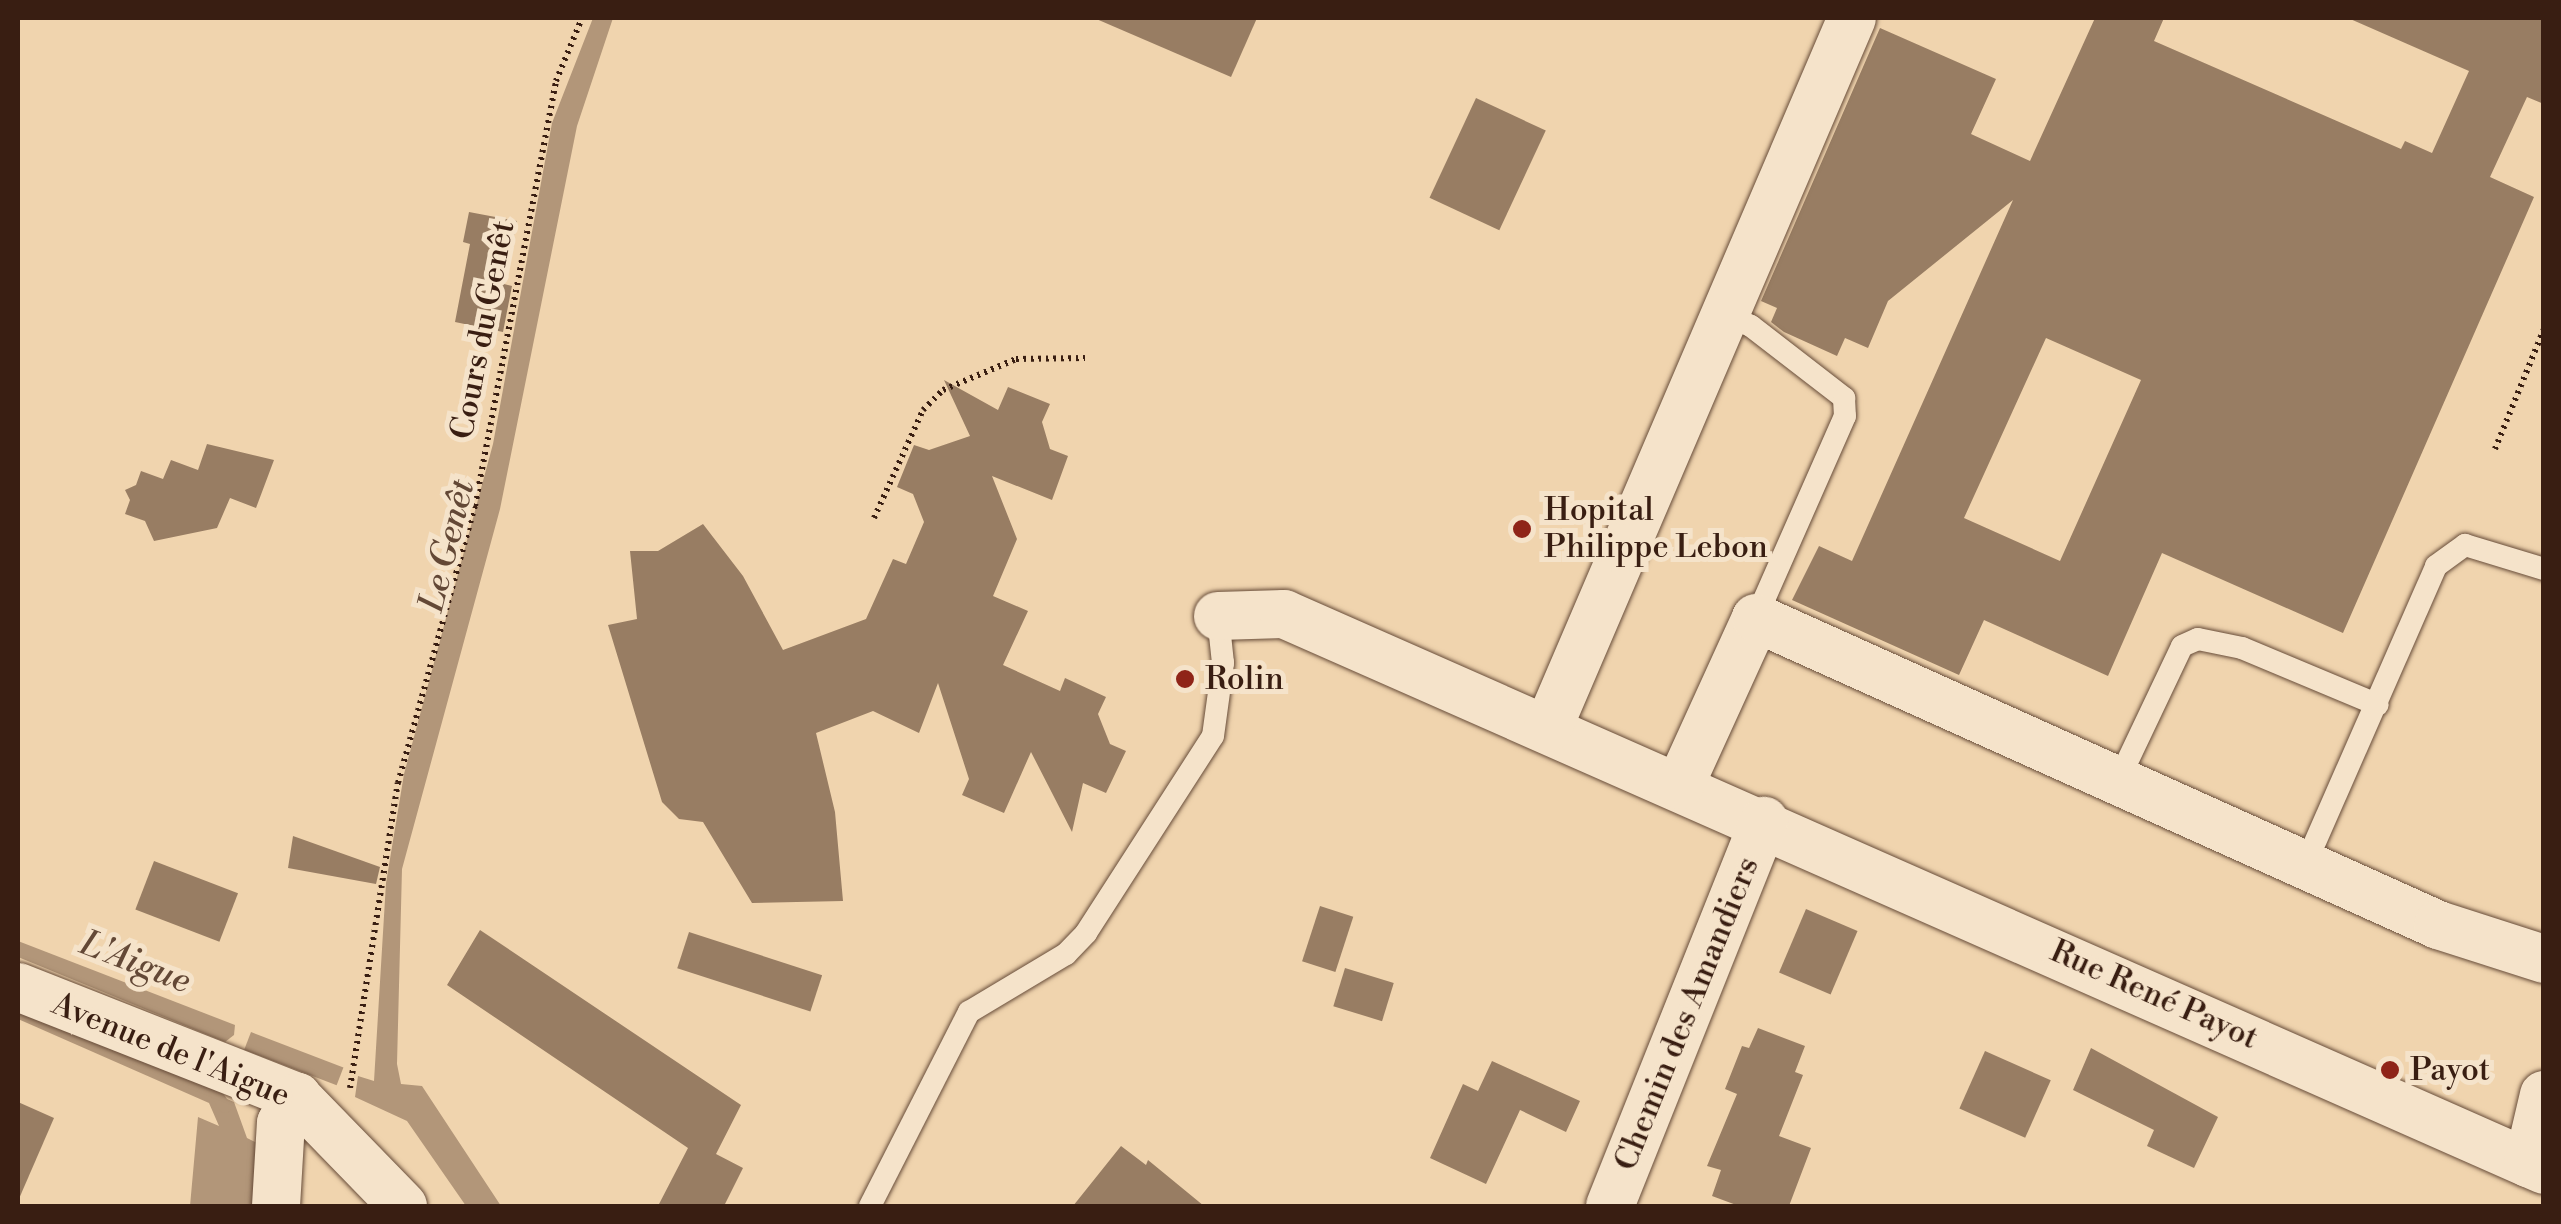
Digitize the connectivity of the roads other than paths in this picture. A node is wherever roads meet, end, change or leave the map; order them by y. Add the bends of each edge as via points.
1 (1852, 18) edge
2 (1721, 312) junction
3 (2544, 569) edge
4 (1218, 616) joint
5 (1756, 618) junction
6 (2378, 705) junction
7 (1548, 728) junction
8 (2118, 781) junction
9 (1680, 785) junction
10 (1764, 821) junction
11 (2304, 865) junction
12 (2544, 959) edge
13 (18, 987) edge
14 (2544, 1094) edge
15 (297, 1098) junction
16 (2536, 1166) edge
17 (393, 1202) edge
18 (276, 1206) edge
19 (870, 1206) edge
20 (1610, 1206) edge

1 - 2 street
2 - 5 lane via 1751,326 1844,398 1844,416
2 - 7 street
3 - 6 lane via 2465,545 2446,554
4 - 7 street, Rue René Payot via 1284,614
4 - 19 lane via 1223,663 1213,736 1086,933 1066,954 969,1012
5 - 8 street
5 - 9 street
6 - 8 lane via 2242,648 2198,639 2182,646
6 - 11 lane
7 - 9 street, Rue René Payot
8 - 11 street
9 - 10 street, Rue René Payot
10 - 16 street, Rue René Payot
10 - 20 street, Chemin des Amandiers
11 - 12 street via 2438,925
13 - 15 street, Avenue de l'Aigue
14 - 16 street
15 - 17 street, Avenue de l'Aigue
15 - 18 street via 281,1123

